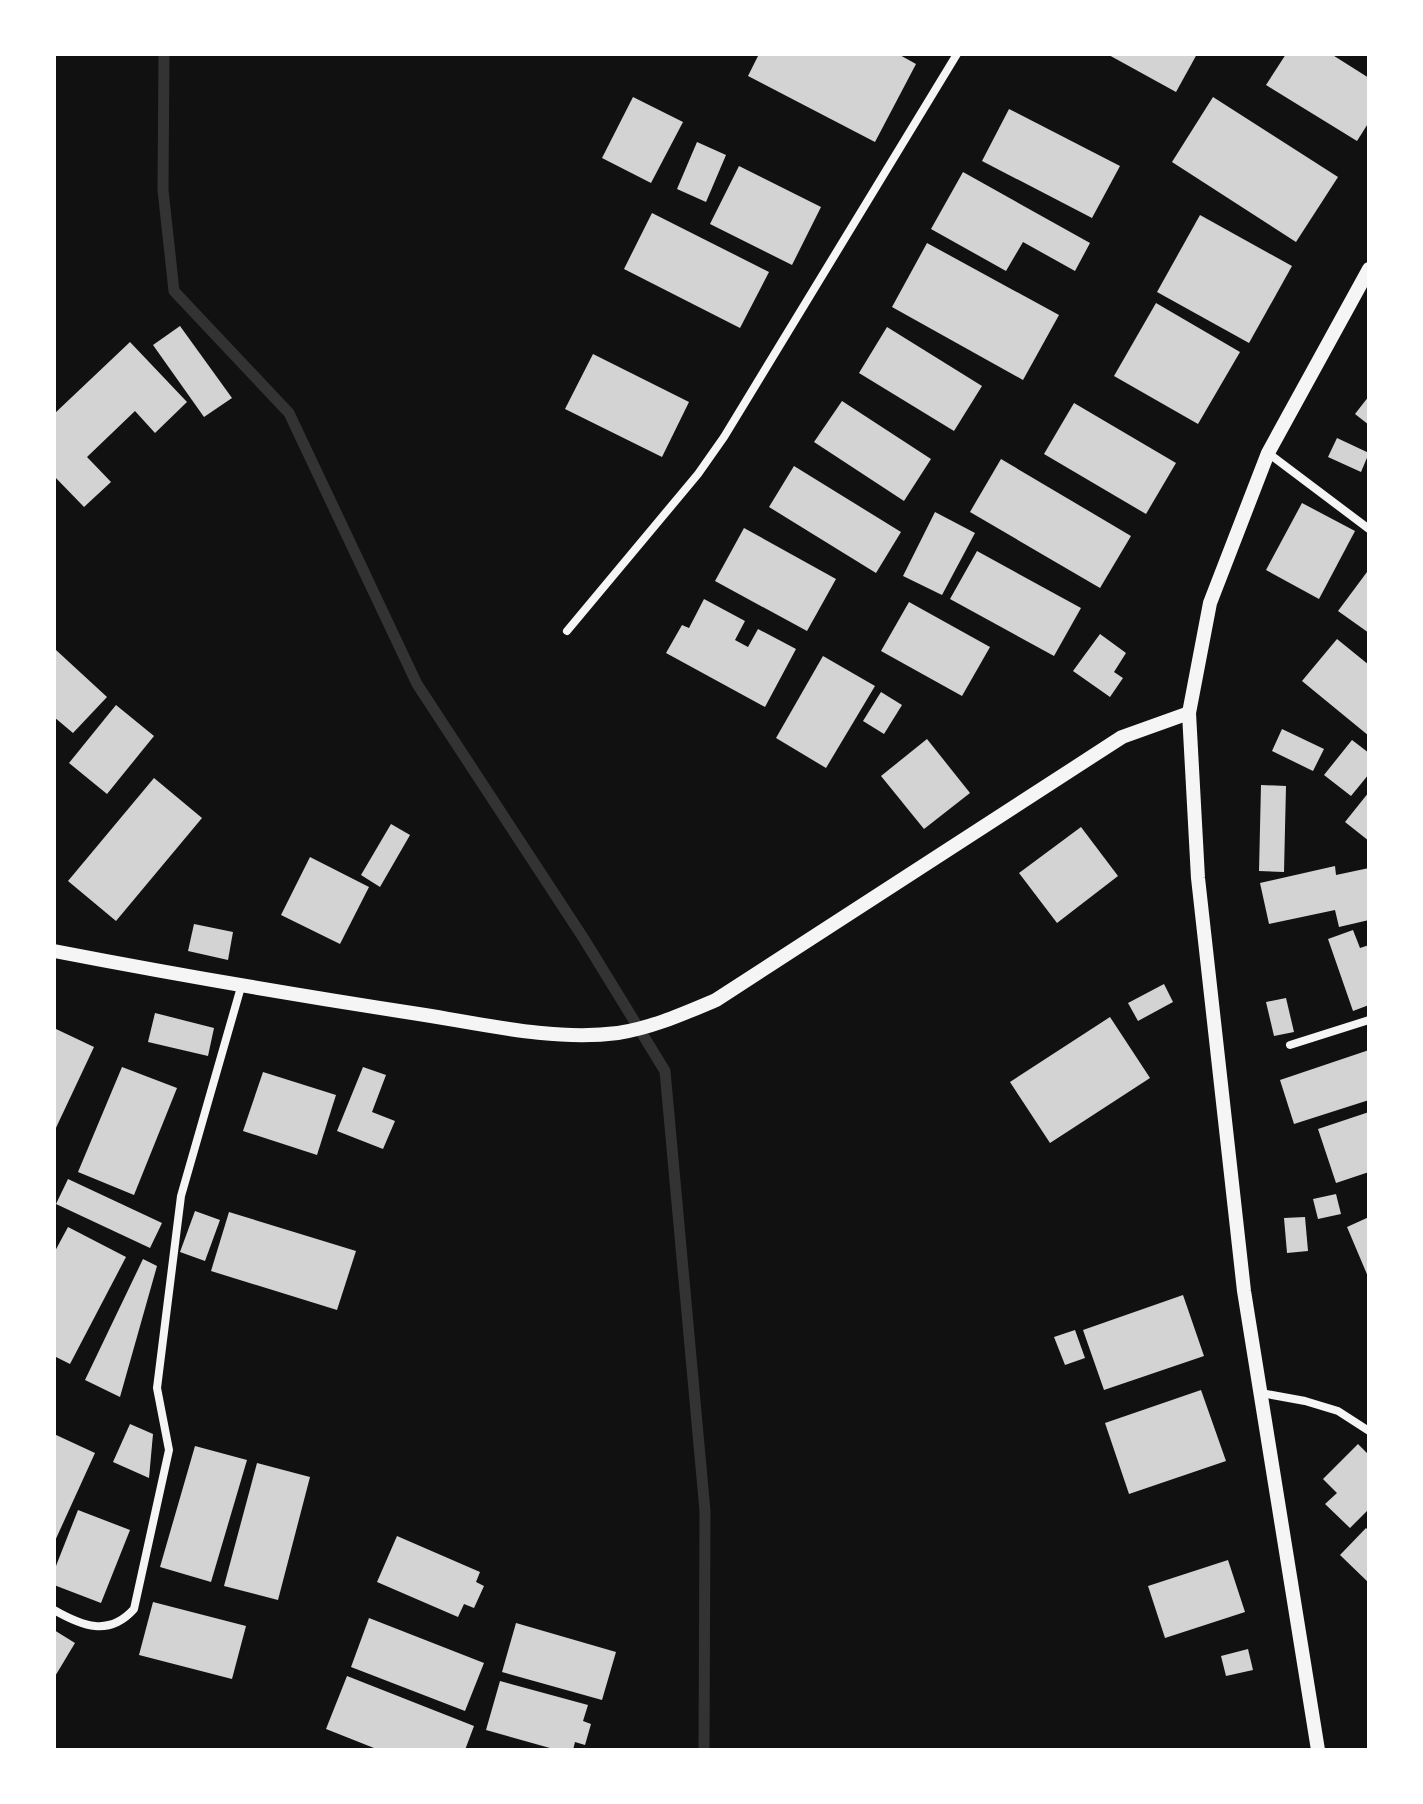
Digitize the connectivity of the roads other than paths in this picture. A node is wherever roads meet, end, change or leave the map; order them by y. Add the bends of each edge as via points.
1 (957, 54) edge
2 (1369, 269) edge
3 (1268, 453) junction
4 (1369, 529) edge
5 (567, 631) dead end
6 (1189, 713) junction
7 (54, 951) edge
8 (241, 987) junction
9 (1369, 1020) edge
10 (1290, 1045) dead end
11 (1261, 1393) junction
12 (1369, 1431) edge
13 (54, 1610) edge
14 (1318, 1750) edge

1 - 5 street via 724,437
2 - 3 street
3 - 4 street
3 - 6 street via 1210,603
6 - 8 street via 1122,737 716,1000 676,1017 619,1033 567,1034
6 - 11 street via 1198,878 1244,1291
7 - 8 street
8 - 13 street via 181,1196 157,1388 169,1450 134,1609 123,1621 106,1626 72,1620
9 - 10 street
11 - 12 street via 1338,1411
11 - 14 street

